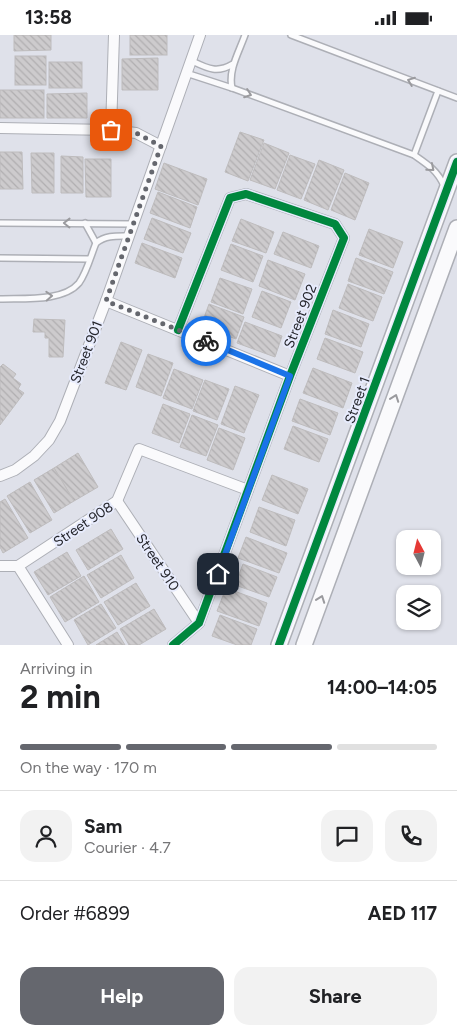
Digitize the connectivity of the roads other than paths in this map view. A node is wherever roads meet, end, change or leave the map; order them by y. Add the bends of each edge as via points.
1 (114, 35) edge
2 (200, 35) edge
3 (245, 35) edge
4 (292, 35) edge
5 (190, 61) junction
6 (233, 64) junction
7 (185, 73) junction
8 (232, 88) junction
9 (438, 91) junction
10 (457, 98) edge
11 (0, 128) edge
12 (111, 130) junction
13 (161, 146) junction
14 (414, 155) junction
15 (457, 162) edge
16 (446, 192) junction
17 (0, 223) edge
18 (85, 223) junction
19 (133, 224) junction
20 (457, 228) edge
21 (129, 236) junction
22 (96, 243) junction
23 (0, 257) edge
24 (89, 259) junction
25 (0, 299) edge
26 (106, 301) junction
27 (178, 329) junction
28 (384, 362) junction
29 (290, 376) junction
30 (383, 431) junction
31 (0, 476) edge
32 (248, 490) junction
33 (117, 501) junction
34 (0, 566) edge
35 (18, 566) junction
36 (199, 623) junction
37 (68, 645) edge
38 (173, 645) edge
39 (280, 645) edge
40 (304, 645) edge

1 - 12 street
2 - 5 street, Street 901
3 - 6 lane
9 -> 4 lane
5 - 6 lane via 219,70
5 - 7 street, Street 901
6 - 8 lane
7 - 8 lane
7 - 13 street, Street 901
8 -> 14 lane
9 - 10 lane
9 - 14 lane
11 - 12 street
12 - 13 street via 136,133
13 - 19 street, Street 901
14 -> 16 lane via 440,176
15 - 16 street, Street 1
16 - 28 street, Street 1
18 -> 17 lane
18 - 19 lane
18 - 22 lane
19 - 21 street, Street 901
30 -> 20 street
21 - 22 lane via 110,236
21 - 26 street, Street 901
22 - 24 lane
23 - 24 lane
25 -> 24 lane via 60,296 80,281
26 - 27 street
26 - 31 street, Street 901 via 56,427 34,455 15,470
27 - 29 street
27 - 29 street, Street 902 via 230,199 246,194 335,224 344,238
28 - 30 street via 382,390 374,418
28 - 39 street, Street 1
29 - 32 street, Street 902
40 -> 30 street
32 - 33 street, Street 908 via 139,449
32 - 36 street, Street 902
33 - 35 street, Street 908
33 - 36 street, Street 910
34 - 35 street
35 - 37 street
36 - 38 street, Street 902

